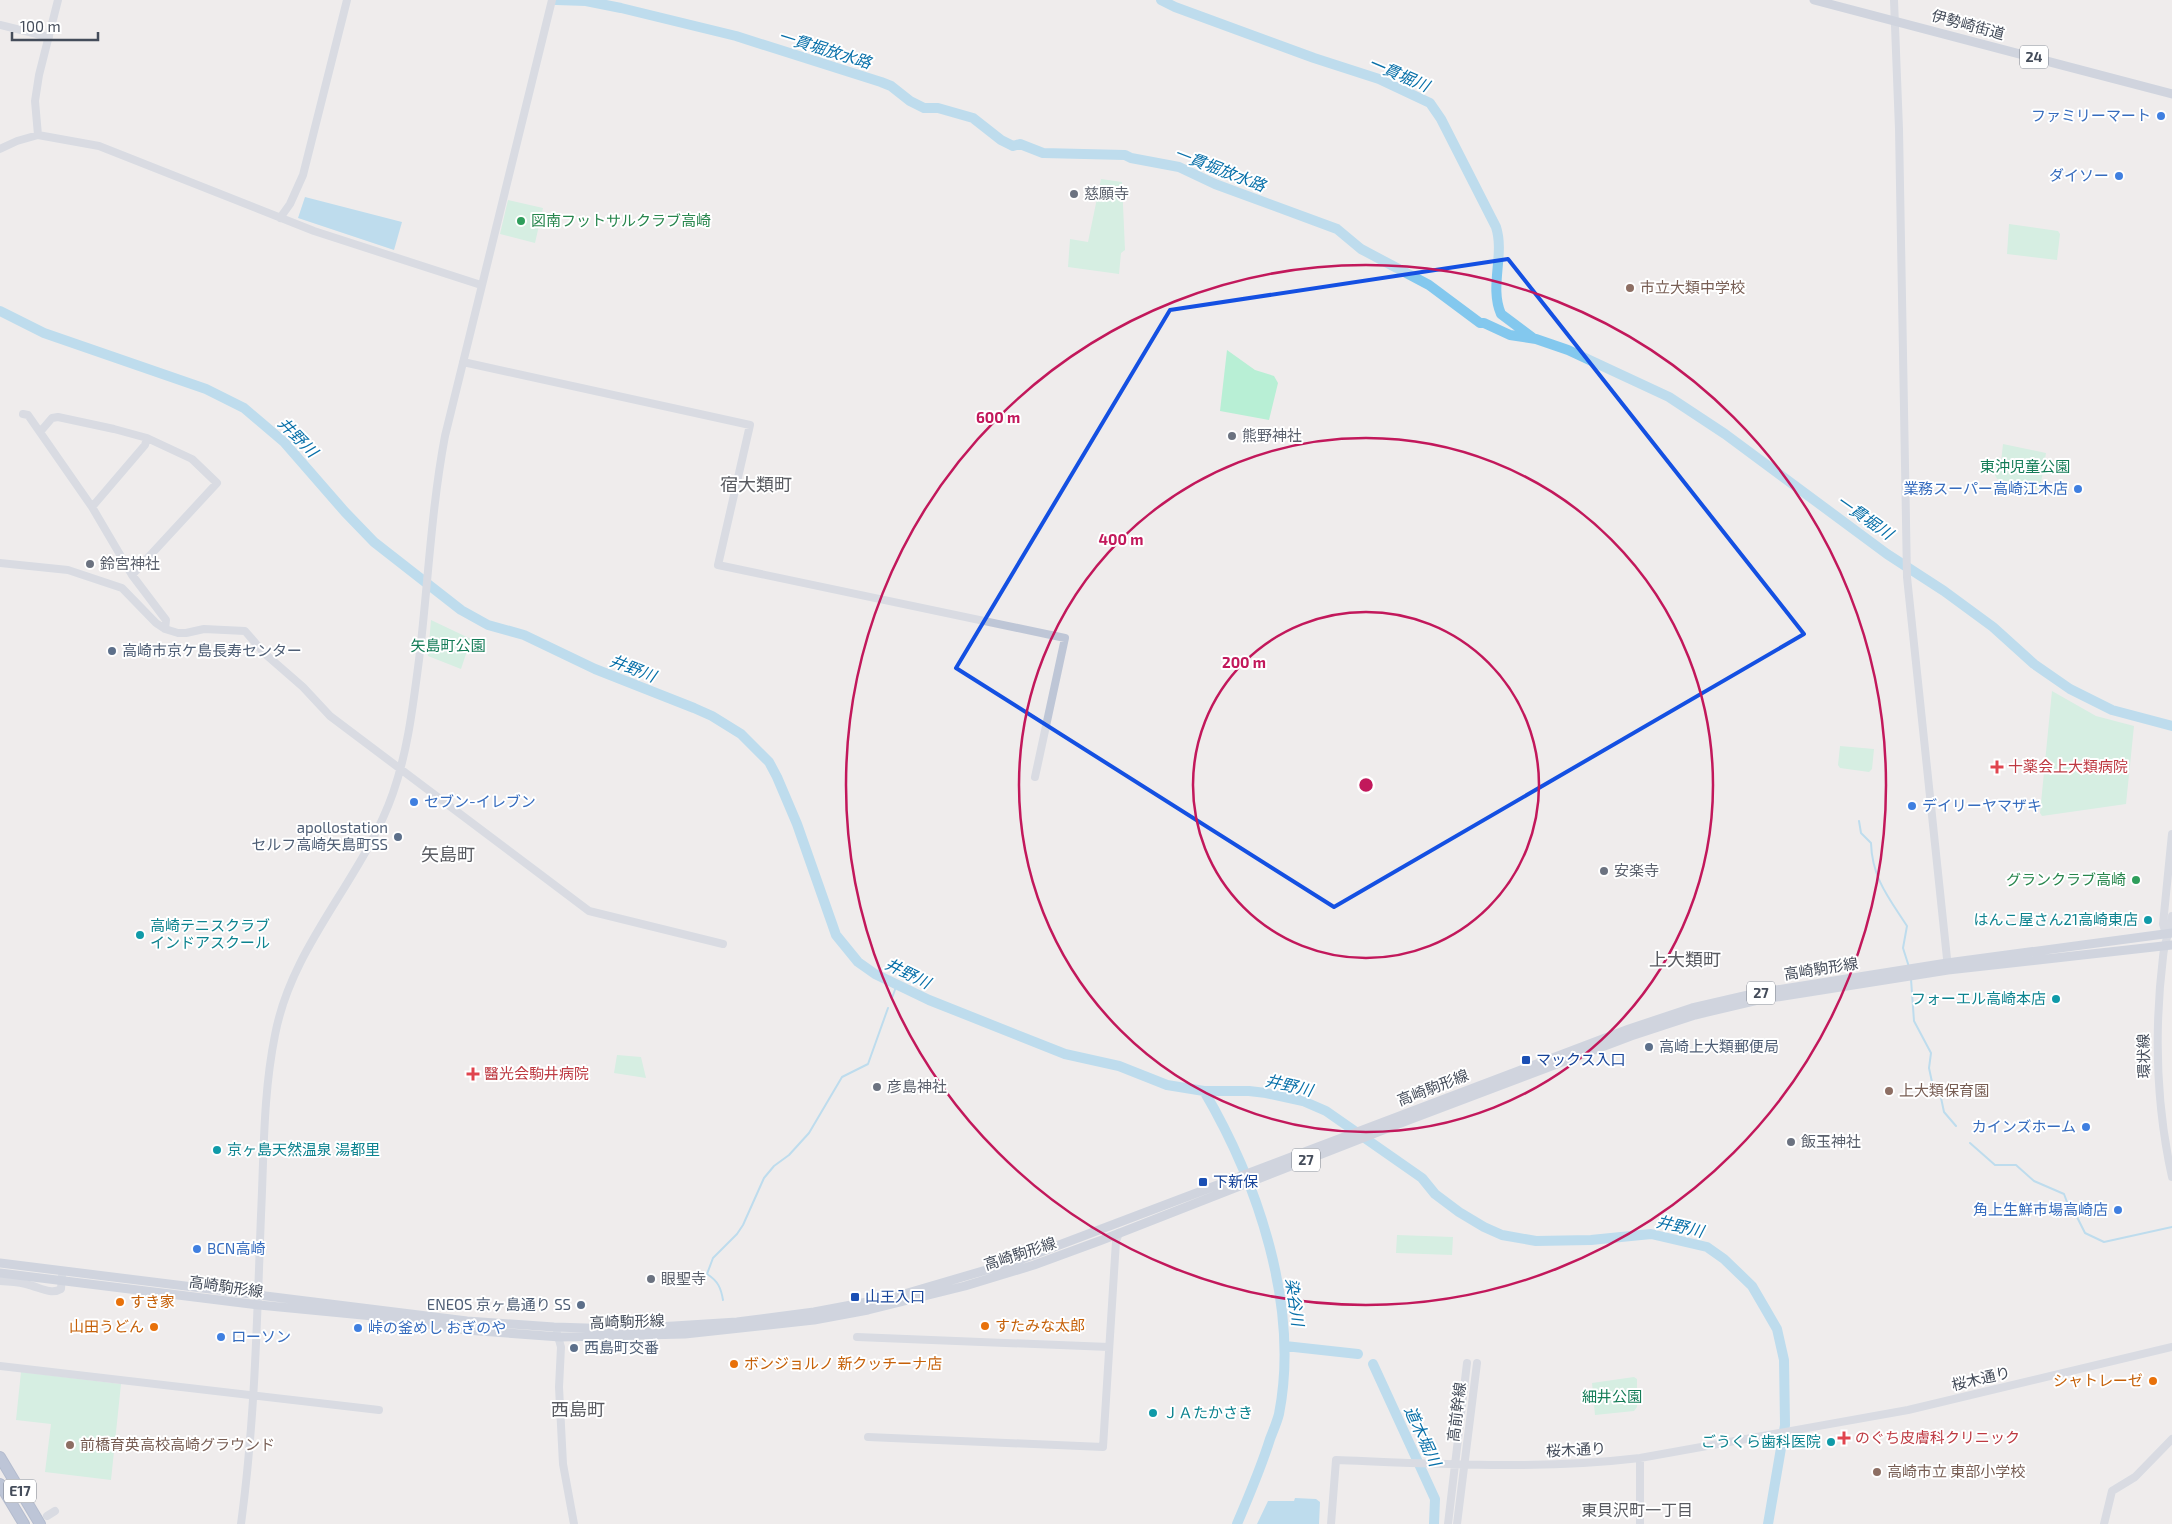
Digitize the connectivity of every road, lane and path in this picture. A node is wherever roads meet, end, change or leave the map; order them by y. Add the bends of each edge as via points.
1 (58, 0) edge
2 (347, 0) edge
3 (1814, 0) edge
4 (1894, 0) edge
5 (552, 3) edge
6 (1896, 21) junction
7 (0, 25) edge
8 (49, 37) junction
9 (2172, 94) edge
10 (38, 135) junction
11 (0, 149) edge
12 (280, 218) junction
13 (481, 285) junction
14 (463, 362) junction
15 (23, 414) dead end
16 (40, 432) junction
17 (147, 438) junction
18 (92, 507) junction
19 (0, 564) edge
20 (132, 576) junction
21 (165, 629) junction
22 (400, 770) junction
23 (1035, 777) dead end
24 (2172, 834) edge
25 (2172, 916) edge
26 (2169, 934) edge
27 (723, 944) dead end
28 (2168, 945) edge
29 (1948, 967) junction
30 (2172, 1177) edge
31 (1234, 1183) junction
32 (1119, 1233) junction
33 (0, 1263) edge
34 (0, 1273) edge
35 (62, 1276) junction
36 (0, 1281) edge
37 (258, 1301) junction
38 (554, 1327) junction
39 (560, 1337) junction
40 (857, 1337) dead end
41 (1109, 1347) junction
42 (2172, 1347) edge
43 (1467, 1363) dead end
44 (1477, 1363) dead end
45 (0, 1366) edge
46 (254, 1396) junction
47 (379, 1410) dead end
48 (868, 1437) dead end
49 (2172, 1439) edge
50 (0, 1457) edge
51 (1640, 1458) junction
52 (1455, 1464) junction
53 (1464, 1464) junction
54 (0, 1484) edge
55 (55, 1511) dead end
56 (43, 1520) edge
57 (24, 1524) edge
58 (241, 1524) edge
59 (574, 1524) edge
60 (1331, 1524) edge
61 (1448, 1524) edge
62 (1457, 1524) edge
63 (1640, 1524) edge
64 (2104, 1524) edge

1 - 8 street
2 - 12 street via 303,175
3 - 6 main road, 伊勢崎街道 / 24
4 - 6 street
5 - 13 street
6 - 9 main road, 伊勢崎街道 / 24
6 - 29 street via 1908,577
7 - 8 street
8 - 10 street via 35,101
10 - 11 street
10 - 12 street via 99,146
12 - 13 street
13 - 14 street
14 - 22 street via 440,463 412,713
14 - 23 street via 750,425 718,565 1065,638
15 - 16 street via 28,415
16 - 17 street via 52,418 58,417
16 - 18 street
17 - 18 street
17 - 20 street via 192,459 217,483
18 - 20 street
19 - 21 street via 68,570 122,588
20 - 21 street via 166,620
21 - 22 street via 186,633 204,629 245,631 330,716
22 - 27 street via 589,911
22 - 37 street via 376,832 307,948 280,1009 265,1096
24 - 26 street, 環状線 via 2162,924
25 - 26 street, 環状線
26 - 28 street, 環状線
26 - 29 main road, 高崎駒形線 / 27
28 - 29 main road, 高崎駒形線 / 27
28 - 30 street, 環状線 via 2158,1002 2158,1068 2162,1123
29 - 31 main road, 高崎駒形線 / 27 via 1758,1000 1695,1015 1377,1128
31 - 32 main road, 高崎駒形線 / 27
31 - 38 main road, 高崎駒形線 / 27 via 1017,1261 894,1297 736,1322 618,1329
32 - 39 main road, 高崎駒形線 / 27 via 966,1286 868,1310 814,1320 685,1334
32 - 41 street
33 - 35 main road, 高崎駒形線 / 27
34 - 35 main road, 高崎駒形線 / 27
35 - 36 street via 61,1289 54,1291
35 - 37 main road, 高崎駒形線 / 27
37 - 38 main road, 高崎駒形線 / 27
37 - 39 main road, 高崎駒形線 / 27 via 466,1330
37 - 46 street
38 - 39 street
39 - 59 street via 563,1464
40 - 41 street
41 - 48 street via 1103,1447
42 - 51 street, 桜木通り via 1908,1410
43 - 52 street, 高前幹線
44 - 53 street, 高前幹線
45 - 46 street
46 - 47 street
46 - 58 street
49 - 64 street via 2135,1477 2112,1490
50 - 56 highway, E17
51 - 53 street, 桜木通り via 1522,1466
51 - 63 street
52 - 53 street, 桜木通り
52 - 60 street, 桜木通り via 1336,1460
52 - 61 street, 高前幹線
53 - 62 street, 高前幹線
54 - 57 highway, E17
55 - 56 street

